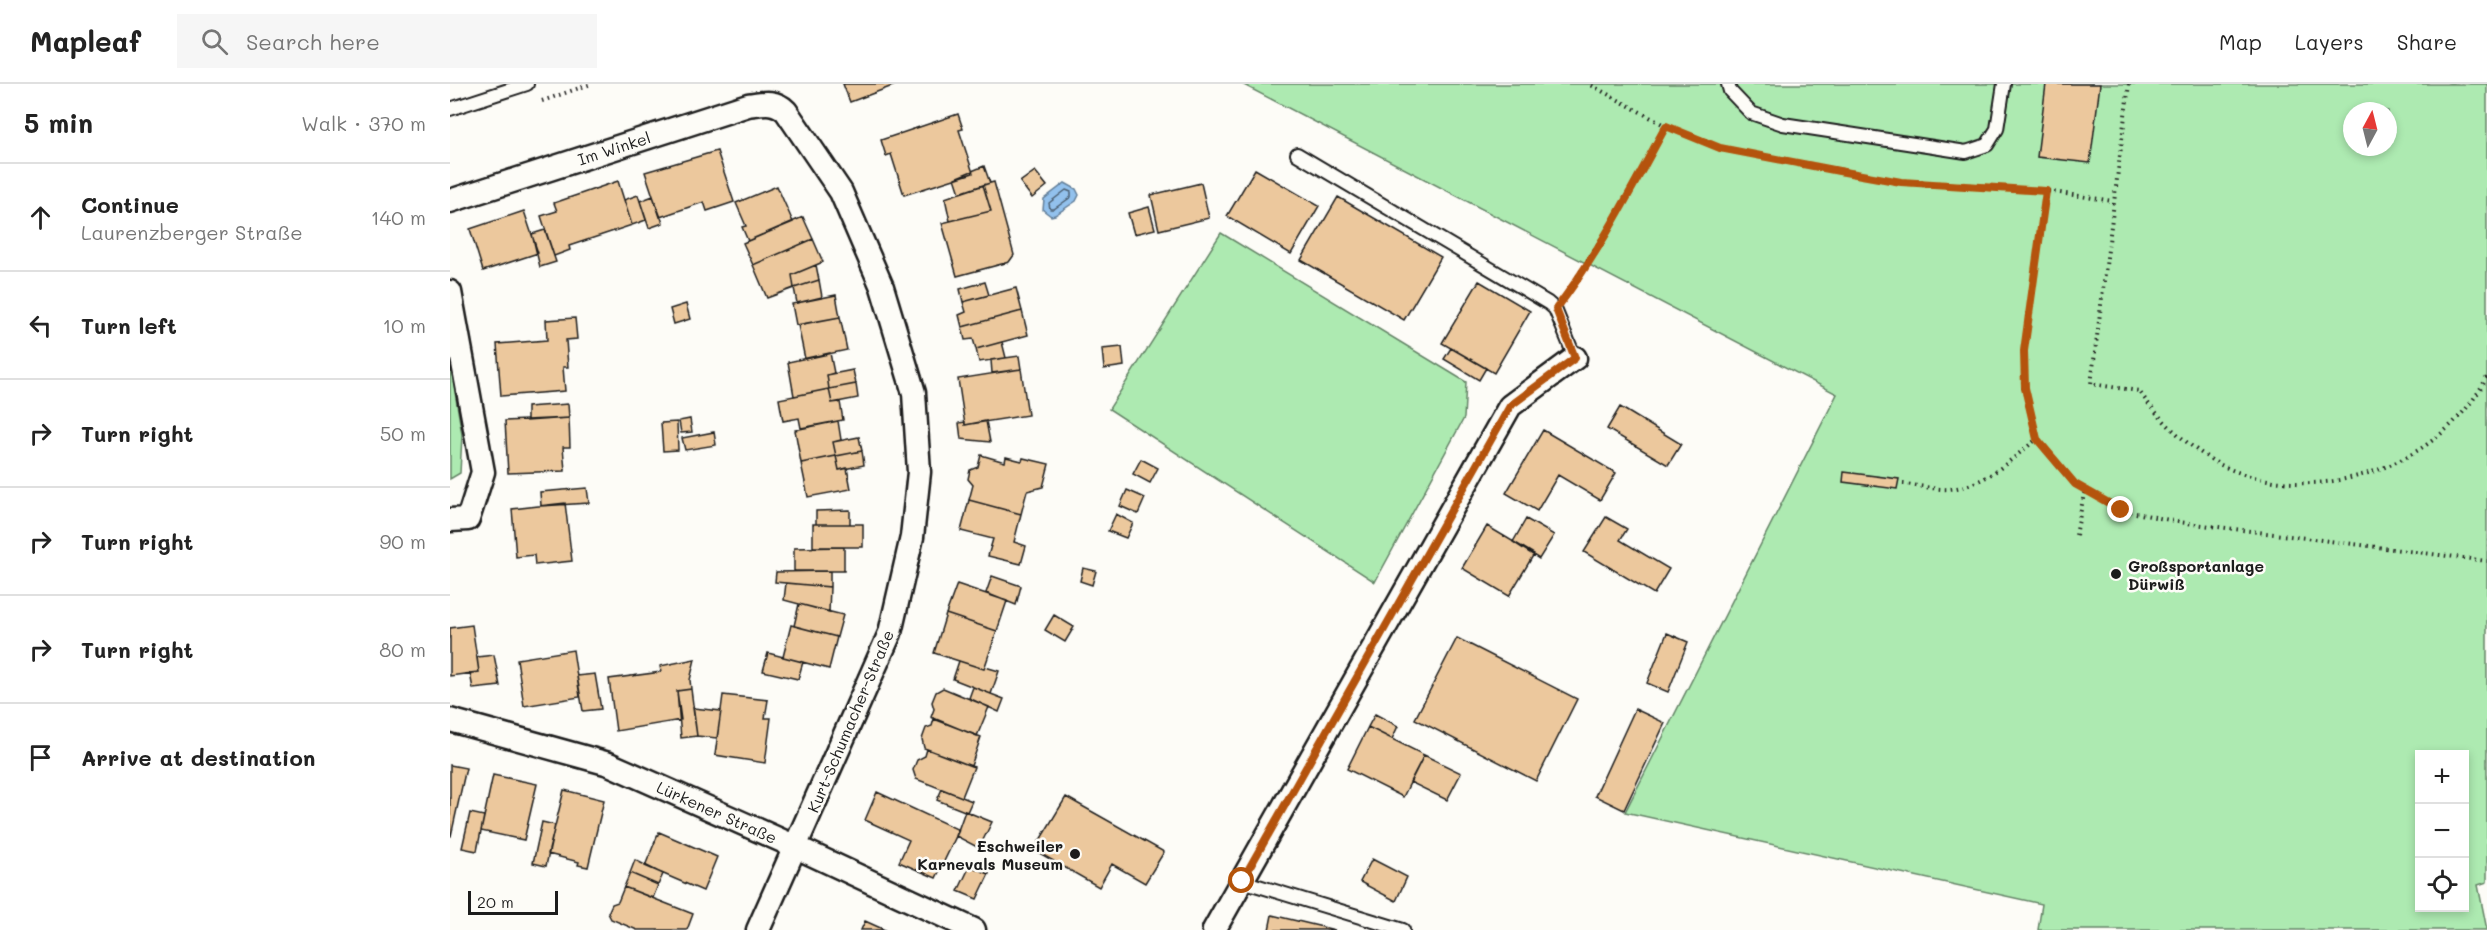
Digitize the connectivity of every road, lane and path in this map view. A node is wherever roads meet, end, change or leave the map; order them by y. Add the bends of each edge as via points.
1 (527, 84) edge
2 (1588, 84) edge
3 (1728, 84) edge
4 (2004, 84) edge
5 (2129, 84) edge
6 (780, 105) joint
7 (450, 109) edge
8 (1666, 126) junction
9 (1297, 154) dead end
10 (2046, 191) junction
11 (450, 201) edge
12 (2113, 201) junction
13 (450, 292) edge
14 (1556, 309) junction
15 (1575, 358) joint
16 (2487, 377) edge
17 (2037, 439) junction
18 (1903, 483) dead end
19 (2085, 489) junction
20 (450, 520) edge
21 (2076, 535) dead end
22 (2487, 561) edge
23 (450, 720) edge
24 (796, 846) junction
25 (1242, 881) junction
26 (758, 930) edge
27 (974, 930) edge
28 (1214, 930) edge
29 (1403, 930) edge

1 - 7 lane
2 - 8 path
3 - 4 lane via 1730,92 1751,113 1784,124 1966,152 1987,145 1997,129
5 - 12 path
6 - 11 street, Im Winkel via 748,105
6 - 24 street, Kurt-Schumacher-Straße via 841,192 882,287 914,393 919,472 912,537 890,633
8 - 10 path via 1720,148 1901,182
8 - 14 path via 1612,224
9 - 14 lane
10 - 12 path
10 - 17 path via 2024,351 2025,388
12 - 16 path via 2091,384 2139,392 2178,435 2216,462 2262,479 2300,482 2346,479 2380,470 2418,451 2458,418
13 - 20 street via 483,472 468,519
14 - 15 lane
15 - 25 street via 1510,406
17 - 18 path via 1996,472 1970,485 1947,489
17 - 19 path via 2075,484
19 - 21 path
19 - 22 path via 2121,510 2179,522
23 - 24 street, Lürkener Straße via 609,764
24 - 26 street, Kurt-Schumacher-Straße
24 - 27 street, Lürkener Straße
25 - 28 street
25 - 29 lane

